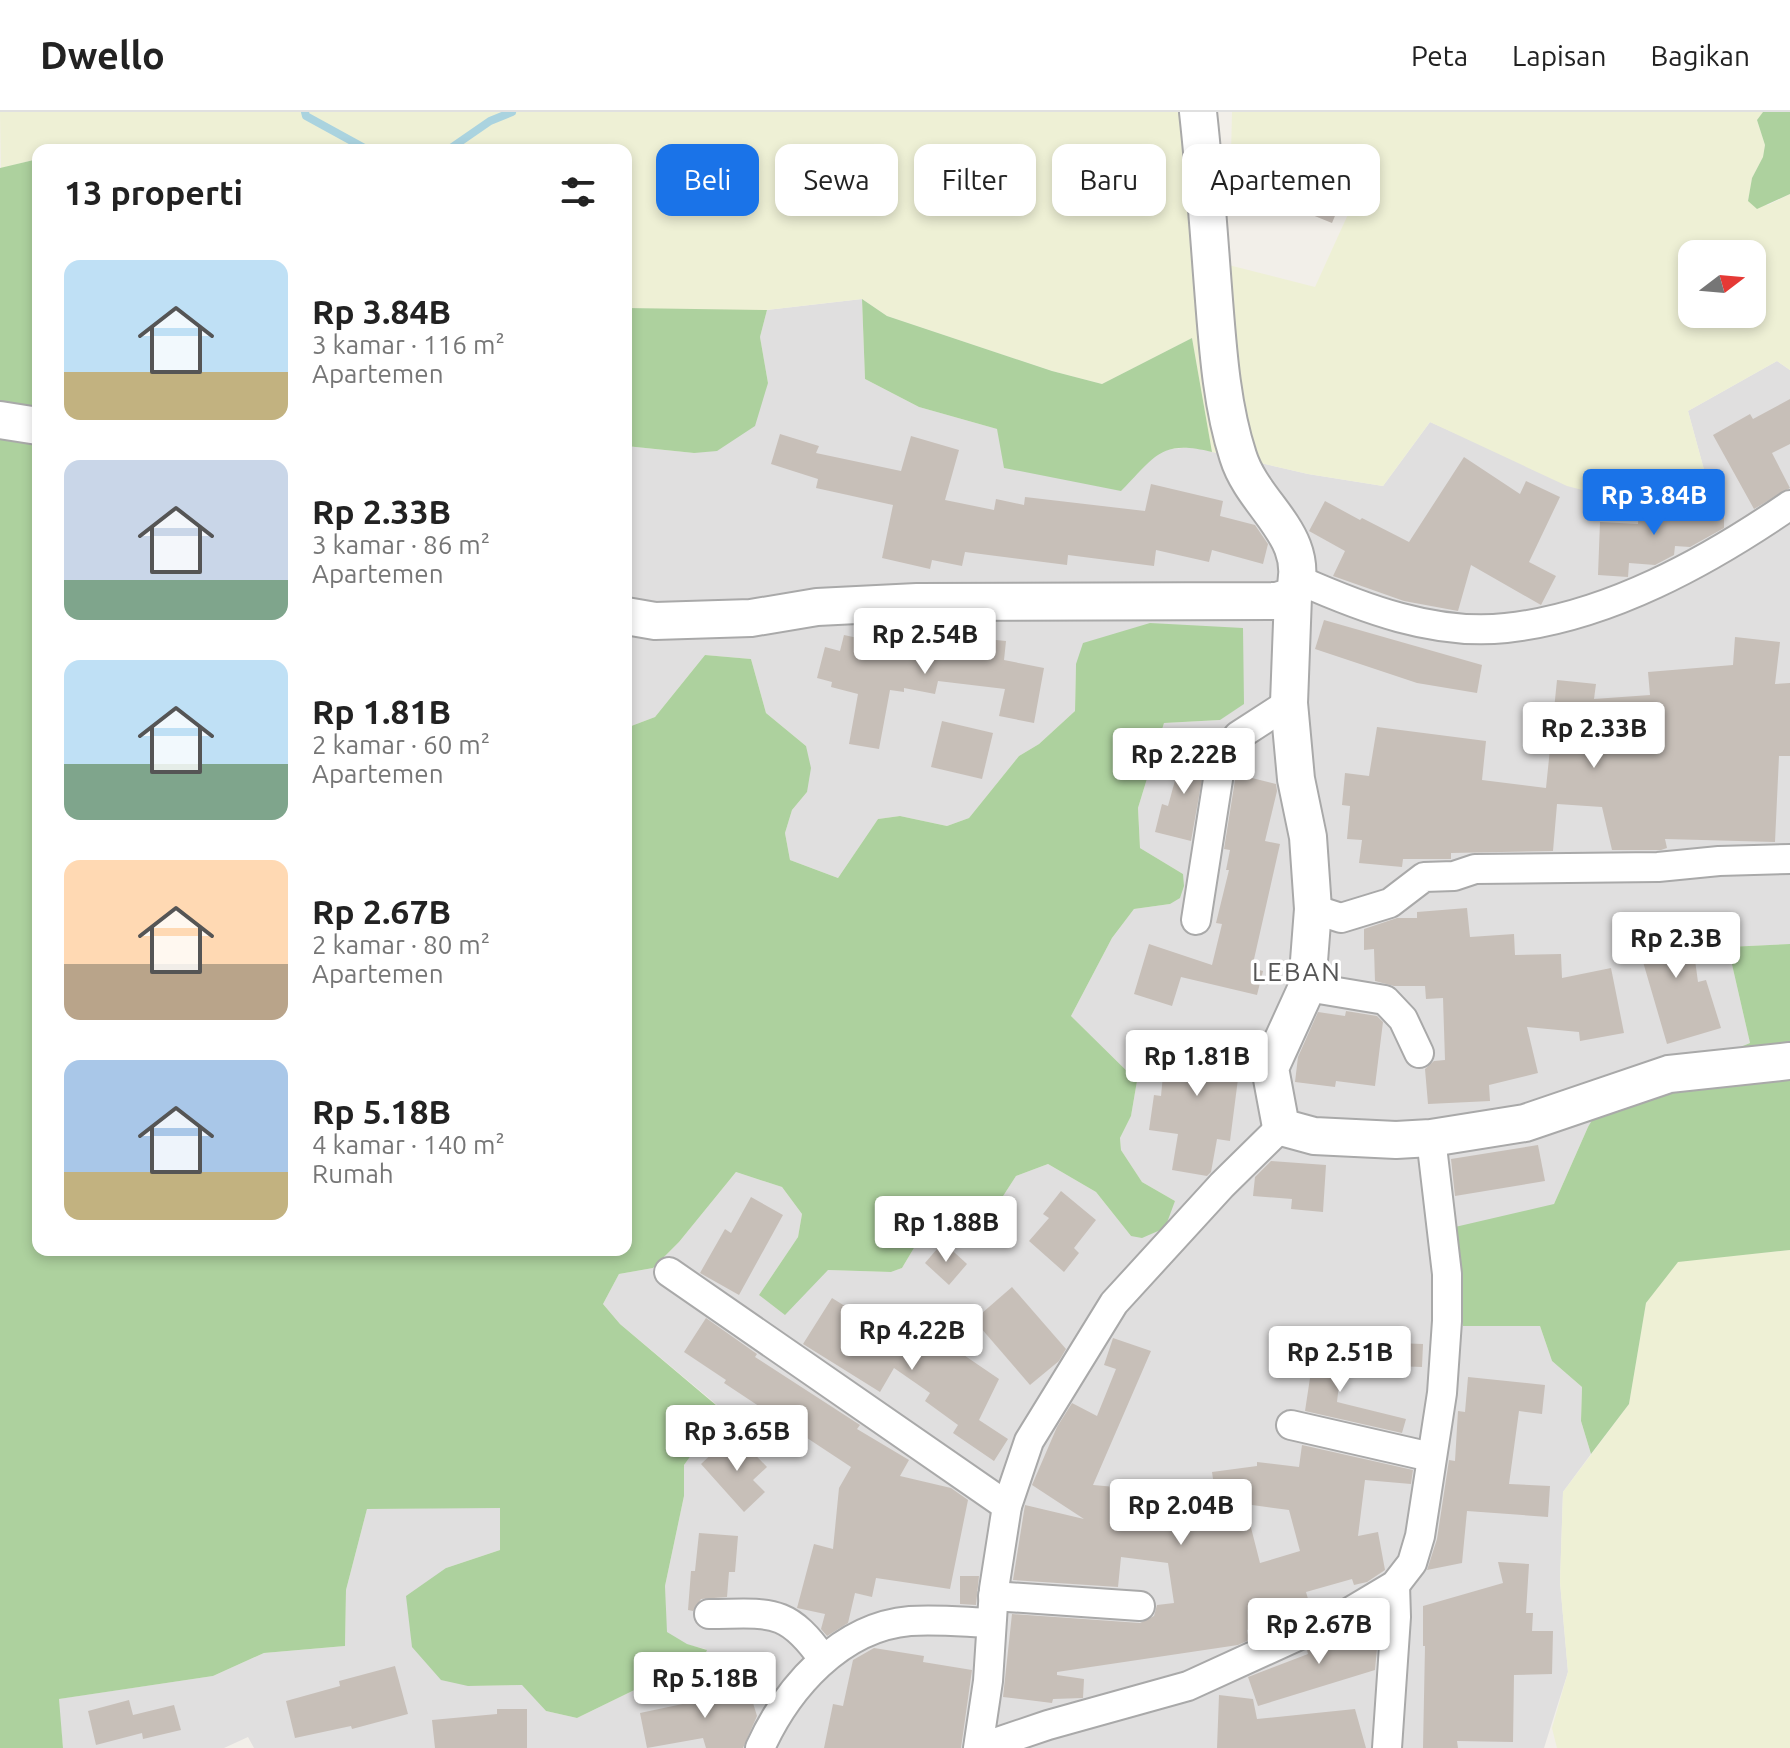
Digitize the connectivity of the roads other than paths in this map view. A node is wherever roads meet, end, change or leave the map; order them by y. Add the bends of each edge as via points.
1 (1198, 112) edge
2 (0, 420) edge
3 (32, 425) edge
4 (1790, 505) edge
5 (1296, 588) junction
6 (632, 617) edge
7 (1289, 703) junction
8 (1790, 859) edge
9 (1313, 909) junction
10 (1196, 920) dead end
11 (1307, 987) junction
12 (1419, 1053) dead end
13 (1790, 1061) edge
14 (1281, 1127) junction
15 (1431, 1138) junction
16 (669, 1272) dead end
17 (1291, 1425) dead end
18 (1431, 1457) junction
19 (1007, 1506) junction
20 (1395, 1585) junction
21 (1140, 1606) dead end
22 (992, 1609) junction
23 (709, 1614) dead end
24 (823, 1659) junction
25 (760, 1748) edge
26 (979, 1748) edge
27 (1387, 1748) edge

1 - 5 street via 1218,351 1238,456 1251,486 1294,547
2 - 3 street
4 - 5 street via 1739,540 1650,584 1580,612 1505,628 1417,621
5 - 6 street via 1277,601 917,602 817,607 751,618
5 - 7 street
7 - 9 street
7 - 10 street via 1238,736 1221,760
8 - 9 street via 1475,869 1424,877 1390,903 1341,918
9 - 11 street
11 - 12 street via 1385,1000 1403,1019
11 - 14 street via 1270,1068
13 - 15 street via 1669,1074 1525,1123
14 - 15 street via 1314,1136
14 - 19 street via 1114,1303 1029,1441
15 - 18 street via 1447,1274 1442,1393
16 - 19 street
17 - 18 street
18 - 20 street via 1416,1550
19 - 22 street
20 - 26 street via 1348,1613 1188,1686
20 - 27 street
21 - 22 street
22 - 24 street via 870,1631
22 - 26 street
23 - 24 street via 783,1617 807,1636
24 - 25 street via 801,1680

